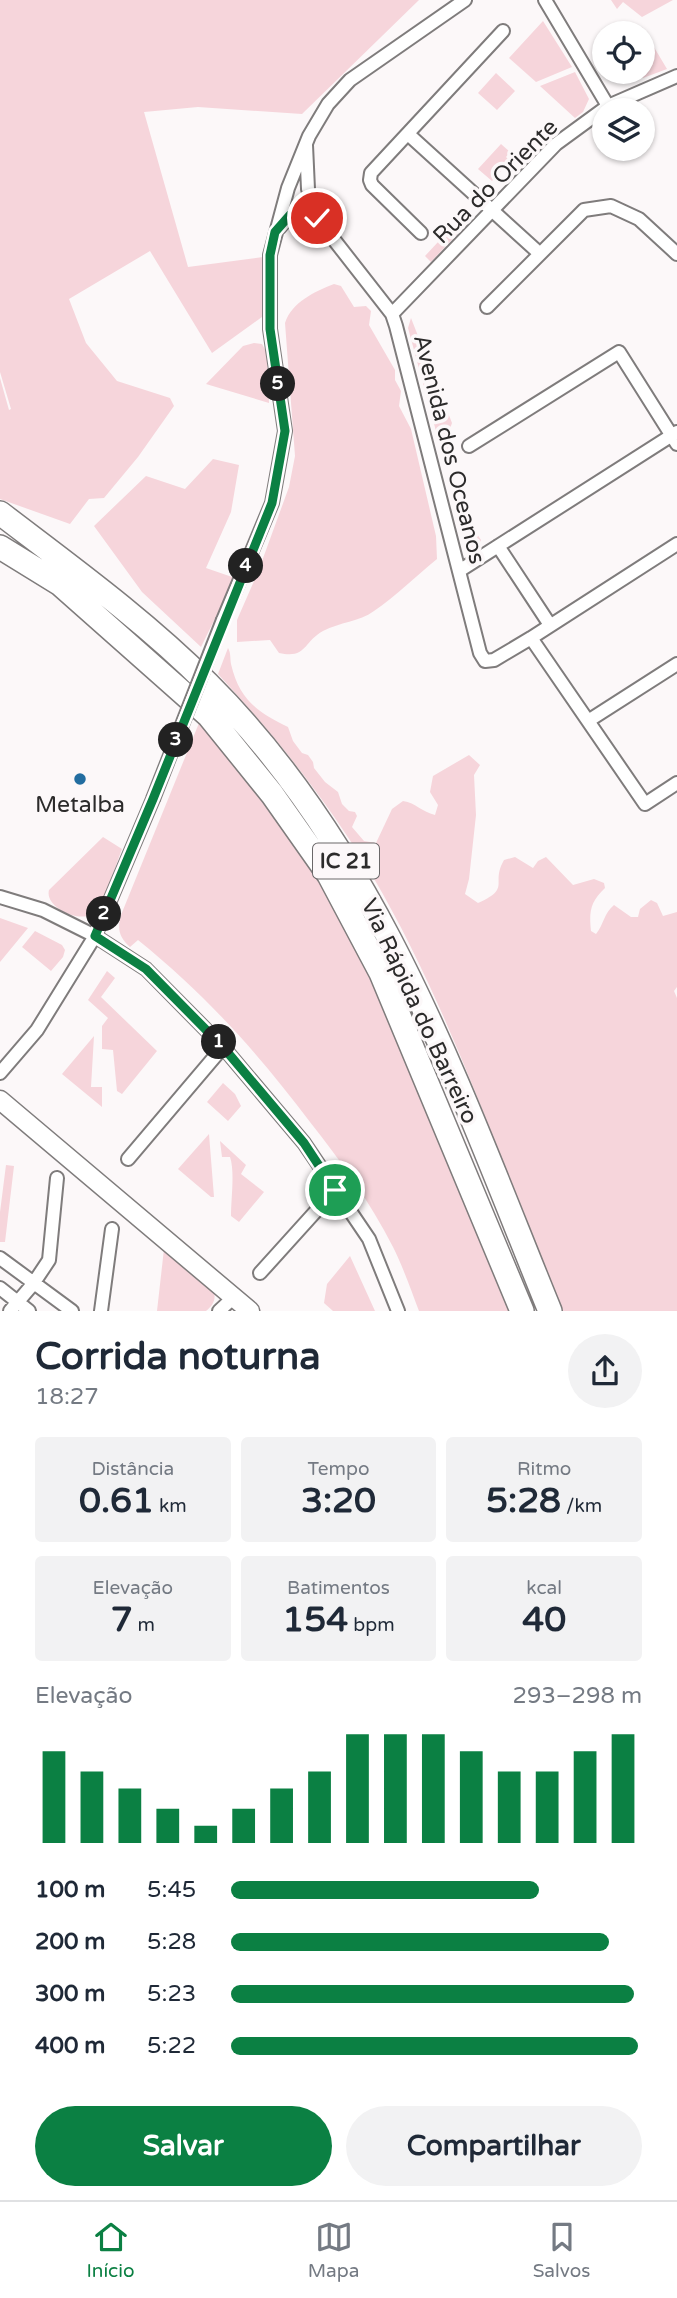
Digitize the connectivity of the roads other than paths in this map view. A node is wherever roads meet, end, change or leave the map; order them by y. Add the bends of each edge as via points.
1 (465, 0) edge
2 (545, 0) edge
3 (503, 31) dead end
4 (677, 76) edge
5 (602, 98) edge
6 (626, 98) edge
7 (592, 117) edge
8 (408, 134) junction
9 (306, 145) junction
10 (492, 211) junction
11 (317, 218) junction
12 (275, 232) junction
13 (421, 233) dead end
14 (539, 253) junction
15 (677, 254) edge
16 (487, 307) dead end
17 (391, 314) junction
18 (675, 437) edge
19 (469, 446) dead end
20 (0, 513) edge
21 (677, 544) edge
22 (498, 546) junction
23 (0, 547) edge
24 (459, 570) junction
25 (550, 625) junction
26 (531, 638) junction
27 (677, 664) edge
28 (588, 721) junction
29 (677, 783) edge
30 (0, 897) edge
31 (95, 936) junction
32 (223, 1047) junction
33 (0, 1073) edge
34 (0, 1100) edge
35 (128, 1159) dead end
36 (57, 1178) dead end
37 (335, 1190) junction
38 (112, 1228) dead end
39 (0, 1258) edge
40 (260, 1273) dead end
41 (33, 1284) junction
42 (0, 1289) edge
43 (234, 1297) junction
44 (14, 1307) edge
45 (29, 1311) edge
46 (72, 1311) edge
47 (101, 1311) edge
48 (219, 1311) edge
49 (250, 1311) edge
50 (398, 1311) edge
51 (522, 1311) edge
52 (550, 1311) edge

1 - 9 street via 350,80 328,104
2 - 5 street
3 - 8 street
4 - 6 street, Rua do Oriente
7 - 10 street, Rua do Oriente via 556,145
8 - 10 street
8 - 13 street via 371,173 370,180
9 - 11 street, Avenida dos Oceanos via 308,189
9 - 12 street
10 - 14 street
10 - 17 street, Rua do Oriente
11 - 12 street via 290,215
11 - 17 street, Avenida dos Oceanos
12 - 31 street, bridge via 270,255 270,329 285,431 272,503
14 - 15 street via 584,210 611,206 639,219
14 - 16 street
17 - 24 street, Avenida dos Oceanos
18 - 19 street via 619,352
18 - 22 street
20 - 52 highway, Via Rápida do Barreiro / IC 21 via 130,612 209,685 321,820 367,897 450,1065
21 - 25 street
22 - 24 street
22 - 25 street
23 - 51 highway, Via Rápida do Barreiro / IC 21 via 60,584 209,716 329,875 381,973
24 - 26 street, Avenida dos Oceanos via 485,661
25 - 26 street
26 - 28 street
27 - 28 street
28 - 29 street via 645,804
30 - 31 street
31 - 32 street via 146,969
31 - 33 street via 37,1030
32 - 35 street
32 - 37 street via 304,1143
34 - 43 main road
36 - 41 street via 49,1260
37 - 40 street
37 - 50 street via 369,1240
38 - 47 street
39 - 41 street
41 - 44 street
41 - 46 street
42 - 44 street
43 - 48 street
43 - 49 main road
44 - 45 street

